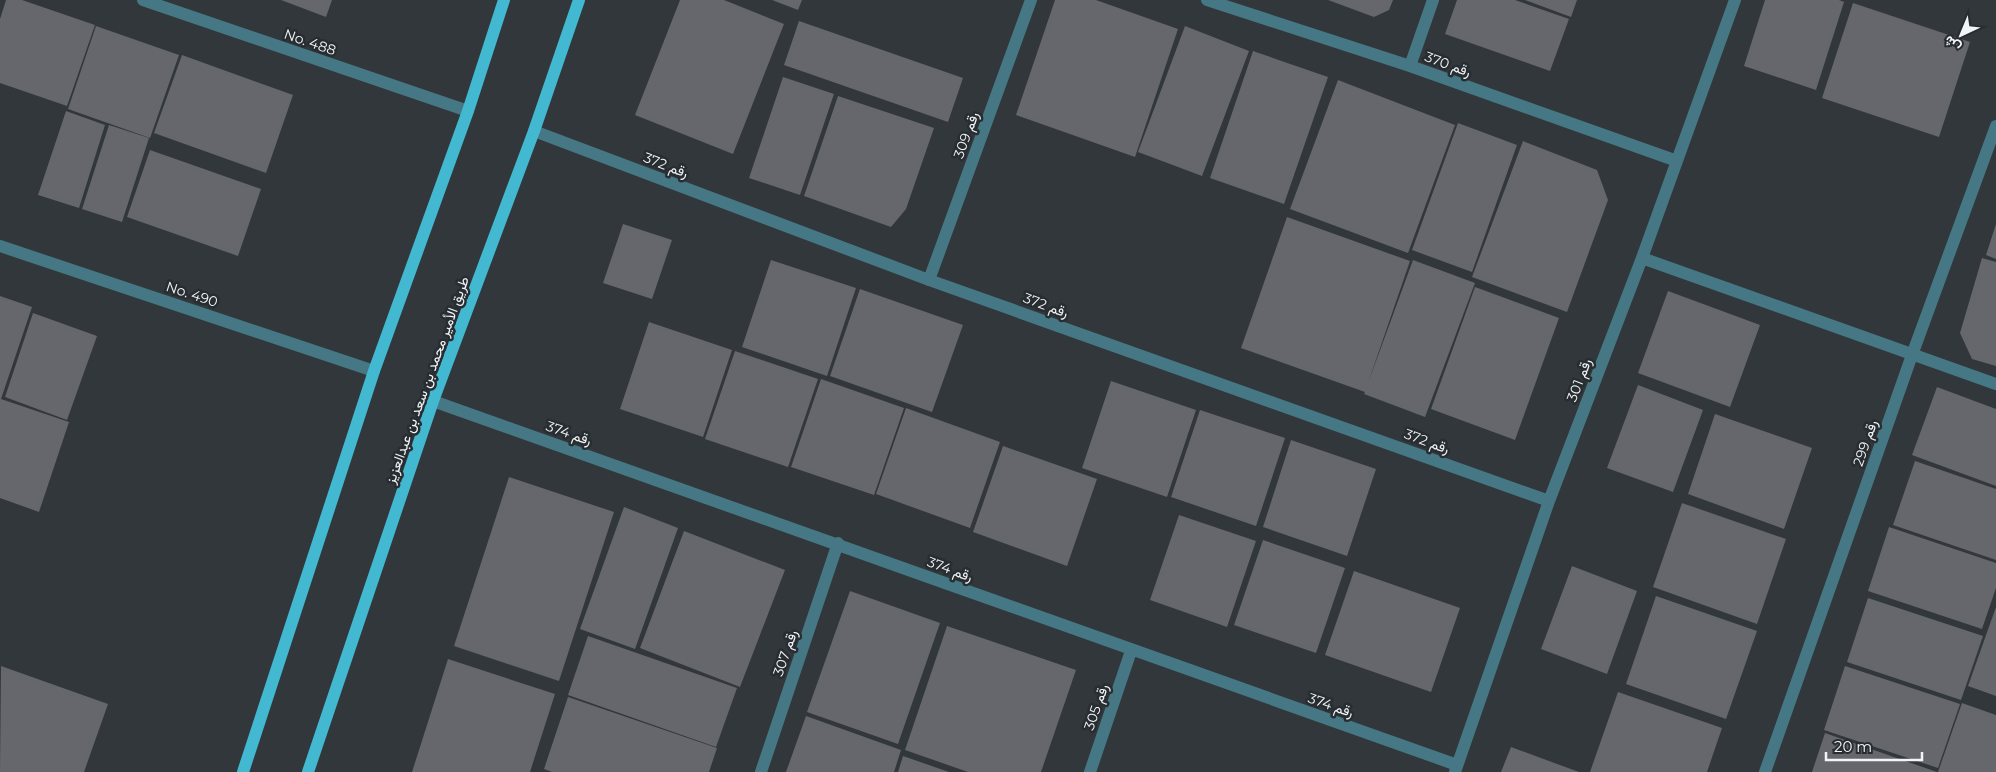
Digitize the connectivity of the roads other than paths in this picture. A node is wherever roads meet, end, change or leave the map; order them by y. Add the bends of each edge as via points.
1 (143, 0) edge
2 (504, 0) edge
3 (580, 0) edge
4 (1031, 0) edge
5 (1206, 0) edge
6 (1433, 0) edge
7 (1735, 0) edge
8 (1410, 66) junction
9 (468, 112) junction
10 (1996, 126) edge
11 (534, 131) junction
12 (1677, 162) junction
13 (0, 246) edge
14 (1642, 258) junction
15 (929, 280) junction
16 (1912, 355) junction
17 (374, 371) junction
18 (1996, 384) edge
19 (433, 401) junction
20 (1549, 501) junction
21 (838, 543) junction
22 (1131, 651) junction
23 (1456, 769) edge
24 (243, 772) edge
25 (308, 772) edge
26 (761, 772) edge
27 (1090, 772) edge
28 (1765, 772) edge

1 - 9 street, No. 488
2 - 9 main road
3 - 11 main road, طريق الأمير محمد بن سعد بن عبدالعزيز
4 - 15 street, رقم 309
5 - 8 street, رقم 370
6 - 8 street
7 - 12 street, رقم 301
8 - 12 street, رقم 370
9 - 17 main road
10 - 16 street, رقم 299
11 - 15 street, رقم 372
11 - 19 main road, طريق الأمير محمد بن سعد بن عبدالعزيز
12 - 14 street, رقم 301
13 - 17 street, No. 490
14 - 16 street
14 - 20 street, رقم 301
15 - 20 street, رقم 372
16 - 18 street
16 - 28 street, رقم 299
17 - 24 main road
19 - 21 street, رقم 374
19 - 25 main road, طريق الأمير محمد بن سعد بن عبدالعزيز
20 - 23 street, رقم 301
21 - 22 street, رقم 374
21 - 26 street, رقم 307
22 - 23 street, رقم 374
22 - 27 street, رقم 305

